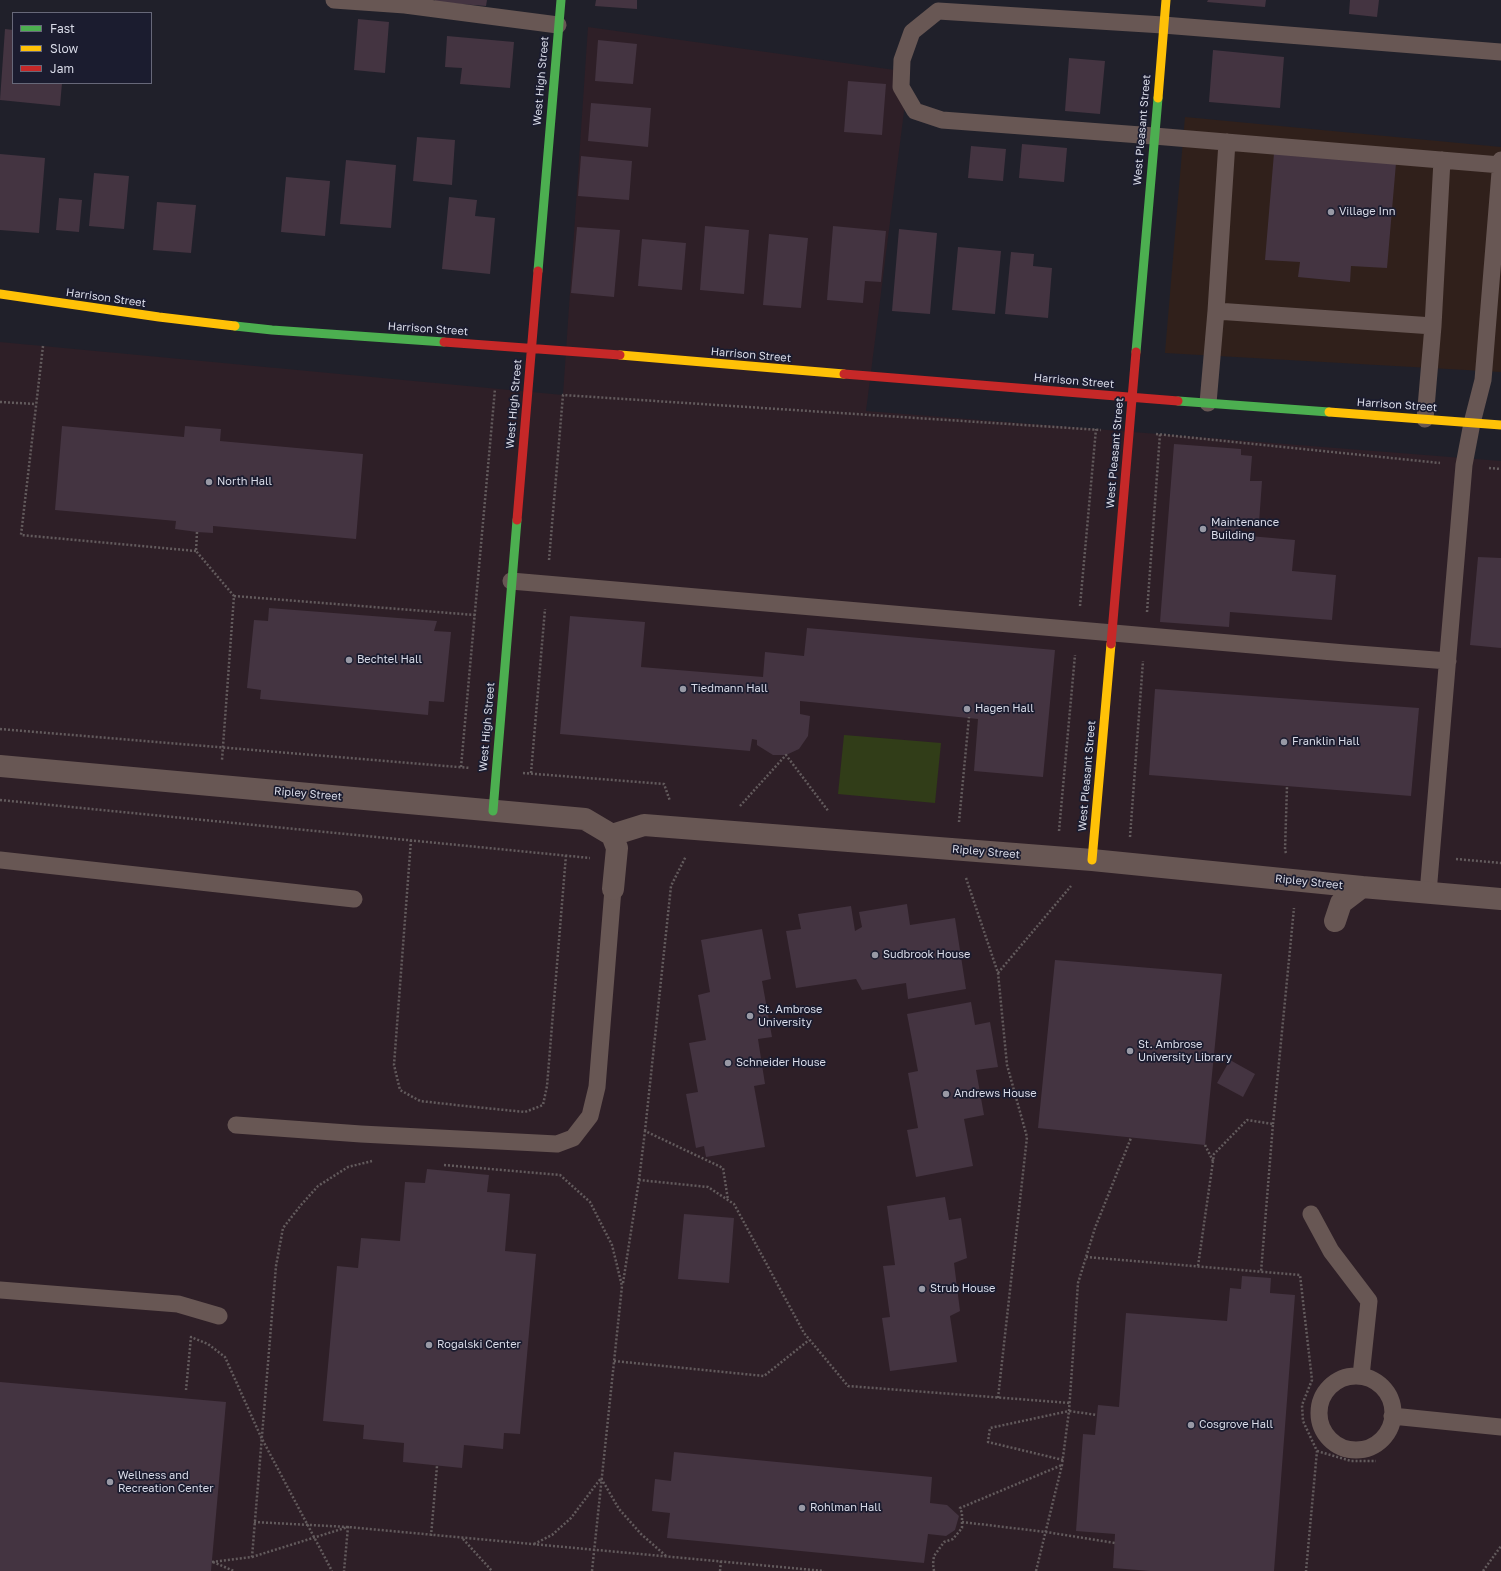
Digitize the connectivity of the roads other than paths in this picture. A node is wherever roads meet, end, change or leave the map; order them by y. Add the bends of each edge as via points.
1 (334, 0) edge
2 (560, 0) edge
3 (1166, 0) edge
4 (1163, 25) junction
5 (558, 26) junction
6 (1501, 52) edge
7 (1154, 136) junction
8 (1227, 142) junction
9 (1442, 160) junction
10 (1501, 160) edge
11 (1500, 165) edge
12 (0, 294) edge
13 (1216, 311) junction
14 (1433, 326) junction
15 (1494, 336) edge
16 (530, 348) junction
17 (1132, 398) junction
18 (1208, 403) junction
19 (1425, 419) junction
20 (1472, 423) junction
21 (1501, 426) edge
22 (511, 581) junction
23 (1112, 632) junction
24 (1448, 661) junction
25 (0, 766) edge
26 (492, 811) junction
27 (612, 835) junction
28 (0, 860) edge
29 (1092, 860) junction
30 (1362, 887) junction
31 (613, 889) joint
32 (1428, 893) junction
33 (354, 899) dead end
34 (1501, 899) edge
35 (1335, 921) dead end
36 (236, 1125) dead end
37 (1310, 1214) dead end
38 (0, 1290) edge
39 (219, 1316) dead end
40 (1361, 1376) junction
41 (1392, 1416) junction
42 (1501, 1427) edge

1 - 5 lane via 405,5
2 - 5 main road, West High Street
3 - 4 main road, West Pleasant Street
4 - 6 lane
4 - 7 main road, West Pleasant Street
4 - 7 lane via 938,11 912,32 902,60 901,87 915,111 942,120
5 - 16 main road, West High Street
7 - 8 lane
7 - 17 main road, West Pleasant Street
8 - 9 lane
8 - 13 lane
9 - 11 lane
9 - 14 lane
10 - 11 lane
11 - 15 lane
12 - 16 main road, Harrison Street via 272,330
13 - 14 lane
13 - 18 lane
14 - 19 lane
15 - 20 lane
16 - 17 main road, Harrison Street
16 - 22 main road, West High Street
17 - 18 main road, Harrison Street
17 - 23 main road, West Pleasant Street
18 - 19 main road, Harrison Street
19 - 20 main road, Harrison Street
20 - 21 main road, Harrison Street
20 - 24 lane via 1464,465
22 - 23 lane
22 - 26 main road, West High Street
23 - 24 lane
23 - 29 main road, West Pleasant Street
24 - 32 lane
25 - 26 street, Ripley Street
26 - 27 street, Ripley Street via 585,819
27 - 29 street, Ripley Street via 644,825
27 - 31 street via 617,848
28 - 33 lane
29 - 30 street, Ripley Street
30 - 32 street, Ripley Street
30 - 35 street, Ripley Street via 1341,903
31 - 36 lane via 597,1087 590,1116 573,1138 556,1144 347,1134
32 - 34 street, Ripley Street
37 - 40 lane via 1331,1251 1369,1301
38 - 39 lane via 178,1304
40 - 41 lane via 1383,1388 1390,1398
40 - 41 lane via 1348,1376 1336,1381 1327,1389 1318,1413 1320,1425 1326,1435 1345,1448 1357,1450 1368,1447 1379,1442 1387,1433
41 - 42 lane

